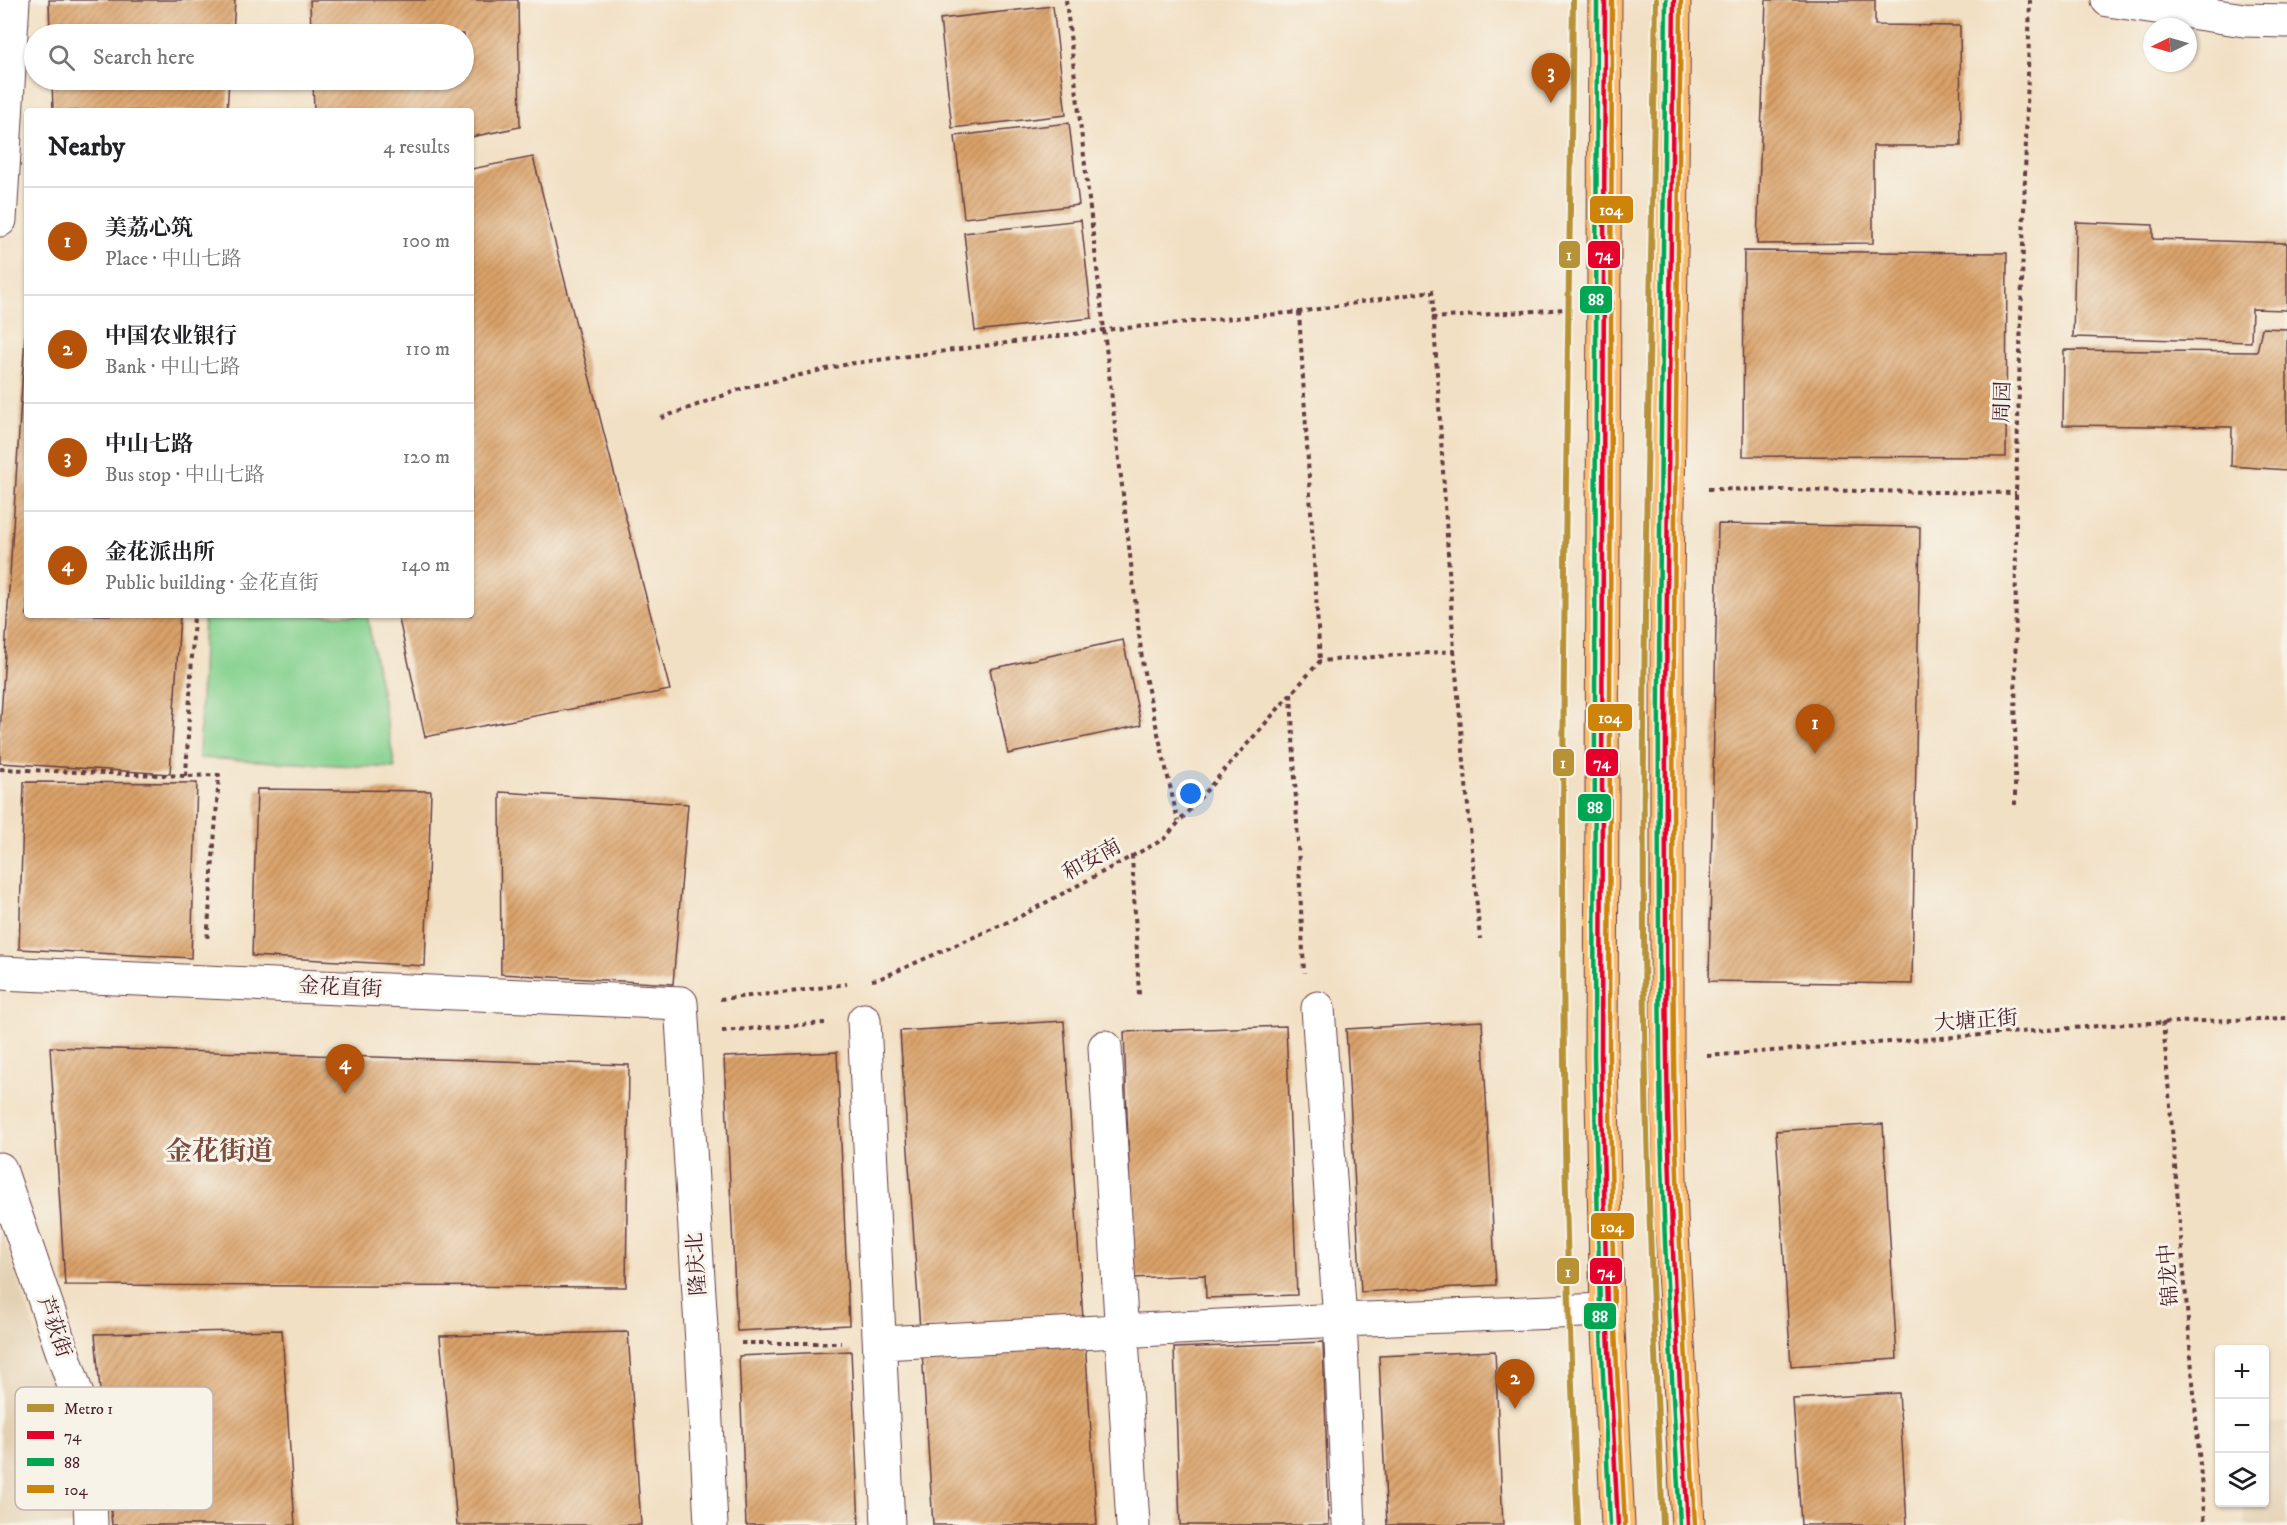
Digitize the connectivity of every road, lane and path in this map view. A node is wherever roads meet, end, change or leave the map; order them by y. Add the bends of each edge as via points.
1 (13, 0) edge
2 (1066, 0) edge
3 (1605, 0) edge
4 (1674, 0) edge
5 (2030, 0) edge
6 (2108, 0) edge
7 (2287, 21) edge
8 (0, 220) edge
9 (1605, 307) junction
10 (1299, 312) junction
11 (1432, 318) junction
12 (1104, 330) junction
13 (661, 418) dead end
14 (1668, 488) junction
15 (2016, 492) junction
16 (194, 618) edge
17 (1454, 651) junction
18 (1320, 661) junction
19 (1291, 694) junction
20 (0, 769) edge
21 (186, 776) junction
22 (2015, 805) dead end
23 (1178, 822) junction
24 (1132, 855) junction
25 (1480, 939) dead end
26 (0, 973) edge
27 (868, 981) dead end
28 (204, 982) junction
29 (857, 983) dead end
30 (1139, 994) dead end
31 (1311, 995) joint
32 (682, 1018) junction
33 (2287, 1018) edge
34 (864, 1020) joint
35 (2163, 1022) junction
36 (1105, 1047) dead end
37 (1667, 1059) junction
38 (0, 1169) edge
39 (1607, 1310) junction
40 (1340, 1320) junction
41 (1122, 1331) junction
42 (702, 1343) junction
43 (881, 1343) junction
44 (74, 1387) edge
45 (90, 1510) edge
46 (91, 1525) edge
47 (711, 1525) edge
48 (888, 1525) edge
49 (1133, 1525) edge
50 (1349, 1525) edge
51 (1618, 1525) edge
52 (1688, 1525) edge
53 (2205, 1525) edge

1 - 8 street
2 - 12 path
3 - 9 main road
4 - 14 main road
5 - 15 path, 周园
6 - 7 street via 2244,20
9 - 11 path
9 - 39 main road via 1601,1057
10 - 11 path via 1431,291
10 - 12 path
10 - 18 path
11 - 17 path
12 - 13 path via 848,364 744,388
12 - 23 path via 1143,668
14 - 15 path
14 - 37 main road
15 - 22 path, 周园
16 - 21 path
17 - 18 path
17 - 25 path
18 - 19 path, 和安南
19 - 23 path, 和安南
19 - 31 path
20 - 21 path
21 - 28 path via 219,775
23 - 24 path, 和安南 via 1164,839
24 - 27 path, 和安南 via 1019,917
24 - 30 path
26 - 28 street, 金花直街
28 - 32 street, 金花直街
29 - 32 path via 790,993
31 - 40 street
32 - 34 path
32 - 42 street, 隆庆北
33 - 35 path, 大塘正街
34 - 43 street
35 - 37 path, 大塘正街
35 - 53 path, 锦龙中
36 - 41 street
37 - 52 main road via 1671,1227
38 - 44 street, 芦荻街
39 - 40 street
39 - 51 main road
40 - 41 street
40 - 50 street
41 - 43 street
41 - 49 street
42 - 43 path
42 - 47 street, 隆庆北
43 - 48 street
45 - 46 street, 芦荻街

